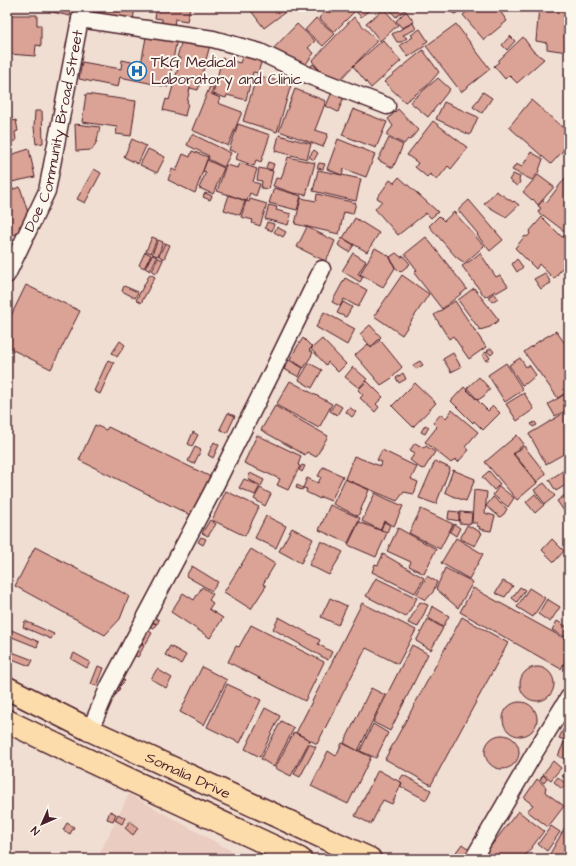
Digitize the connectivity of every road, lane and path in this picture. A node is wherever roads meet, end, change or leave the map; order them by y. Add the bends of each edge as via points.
1 (83, 13) edge
2 (387, 106) dead end
3 (322, 269) dead end
4 (7, 274) edge
5 (7, 688) edge
6 (569, 696) edge
7 (7, 721) edge
8 (90, 730) junction
9 (300, 859) edge
10 (370, 859) edge
11 (473, 859) edge

1 - 2 street via 213,39 260,52 312,77
1 - 4 street, Doe Community Broad Street via 47,191
3 - 8 street via 212,492 109,686
5 - 8 main road, Somalia Drive
6 - 11 street
7 - 9 main road, Somalia Drive
8 - 10 main road, Somalia Drive

